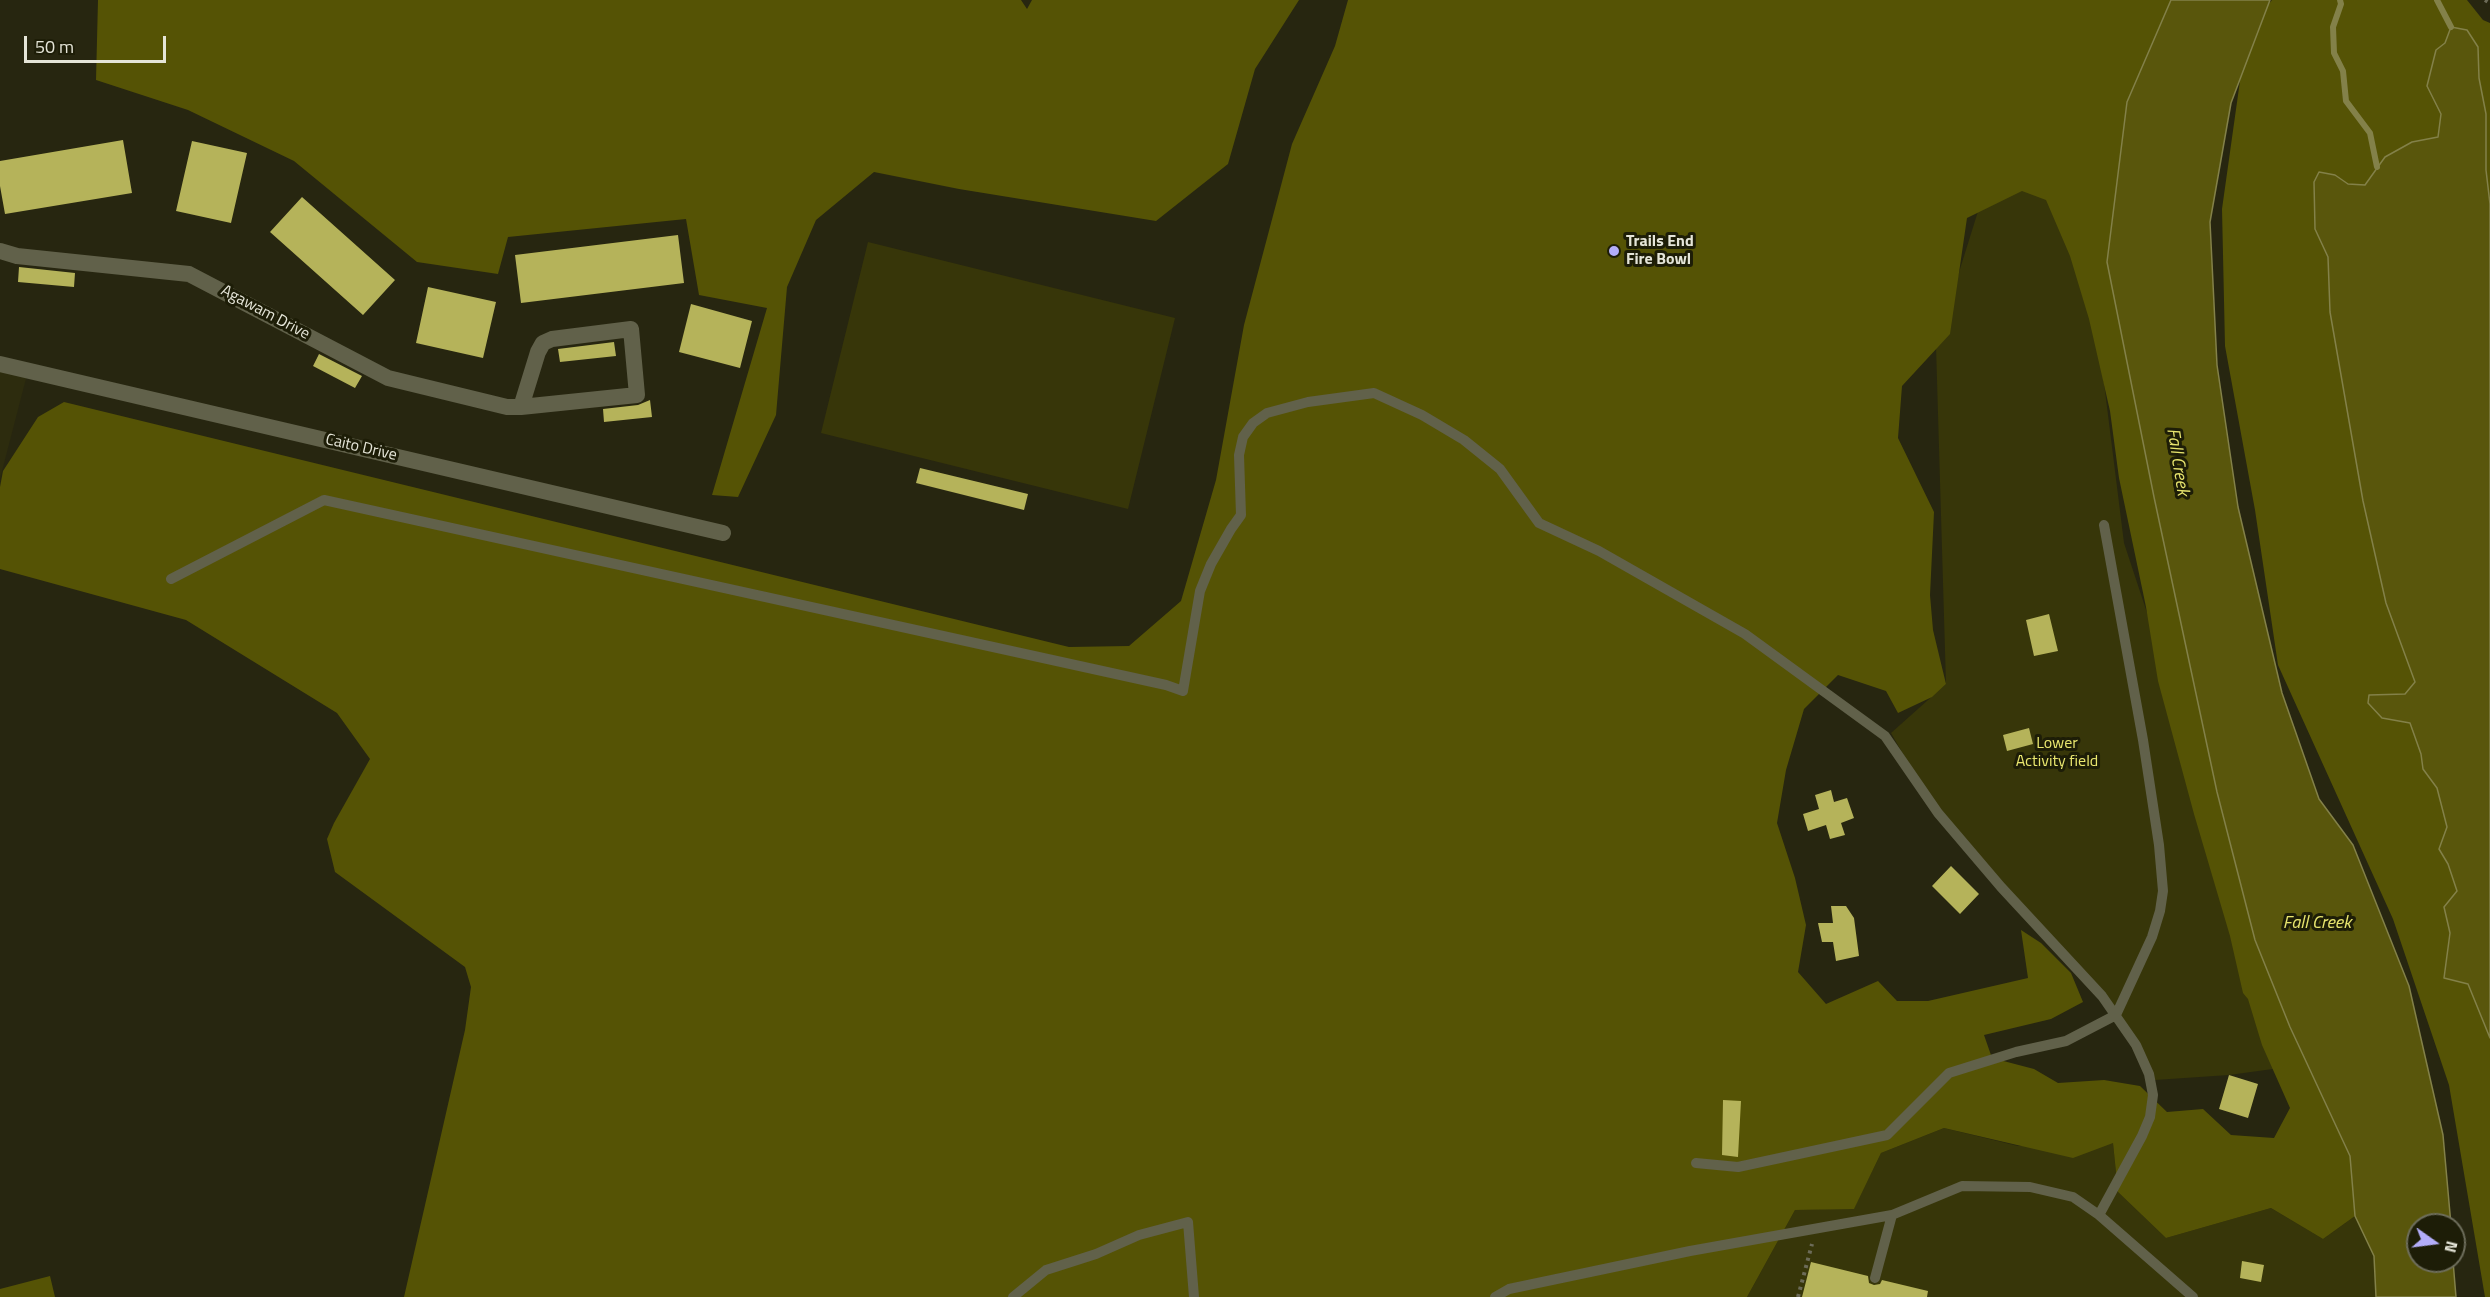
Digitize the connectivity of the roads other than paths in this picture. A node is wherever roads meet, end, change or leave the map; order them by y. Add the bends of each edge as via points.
1 (0, 251) edge
2 (0, 364) edge
3 (521, 407) junction
4 (2104, 525) dead end
5 (723, 533) dead end
6 (171, 579) dead end
7 (2116, 1015) junction
8 (1696, 1163) dead end
9 (1892, 1215) junction
10 (2099, 1215) junction
11 (1875, 1278) dead end
12 (1013, 1297) edge
13 (1194, 1297) edge
14 (1495, 1297) edge
15 (2193, 1297) edge

1 - 3 street, Agawam Drive via 189,274 388,378
2 - 5 street, Caito Drive
3 - 3 street, Agawam Drive via 637,395 631,329 543,343
4 - 7 lane via 2143,740 2163,891 2152,937
6 - 7 lane via 324,500 1183,691 1200,591 1211,564 1241,515 1239,454 1243,437 1253,423 1267,414 1308,402 1374,393 1422,415 1485,455 1500,469 1539,524 1599,551 1745,634 1886,736 1938,813
7 - 8 lane via 2066,1041 1948,1072 1887,1134 1738,1167
7 - 10 lane via 2136,1045 2153,1095 2142,1136
9 - 10 lane via 1962,1186 1994,1185 2030,1187 2073,1197
9 - 11 lane
9 - 14 lane via 1690,1251 1509,1289
10 - 15 lane
12 - 13 lane via 1046,1270 1139,1235 1188,1222

